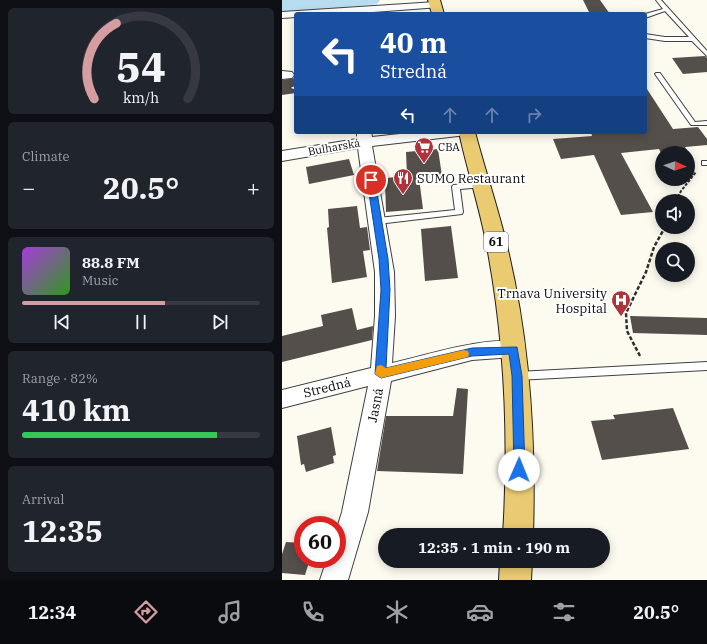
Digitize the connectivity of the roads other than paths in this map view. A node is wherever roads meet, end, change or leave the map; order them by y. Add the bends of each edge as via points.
1 (658, 0) edge
2 (436, 5) edge
3 (667, 9) junction
4 (328, 12) edge
5 (294, 14) edge
6 (282, 15) edge
7 (647, 15) edge
8 (647, 36) edge
9 (694, 39) junction
10 (707, 54) edge
11 (658, 74) dead end
12 (707, 122) edge
13 (420, 134) edge
14 (468, 134) edge
15 (364, 137) edge
16 (282, 156) edge
17 (481, 185) junction
18 (378, 221) junction
19 (514, 350) junction
20 (707, 366) edge
21 (381, 374) junction
22 (517, 376) junction
23 (282, 399) edge
24 (518, 528) edge
25 (516, 568) edge
26 (334, 580) edge
27 (515, 580) edge

1 - 3 lane
2 - 4 street
3 - 7 lane
3 - 9 lane
5 - 6 street
8 - 9 lane
9 - 10 lane
11 - 12 lane via 693,124
13 - 15 street, Bulharská
14 - 17 main road, 61
15 - 16 street, Bulharská
15 - 18 street, Jasná
17 - 18 lane via 456,187 460,212
17 - 19 main road, 61 via 497,248
18 - 21 street, Jasná via 386,290
19 - 21 street, Stredná via 472,352
19 - 22 main road, 61
20 - 22 lane
21 - 23 street, Stredná
21 - 26 street, Jasná via 355,512
22 - 24 main road, 61 via 520,443
25 - 27 main road

